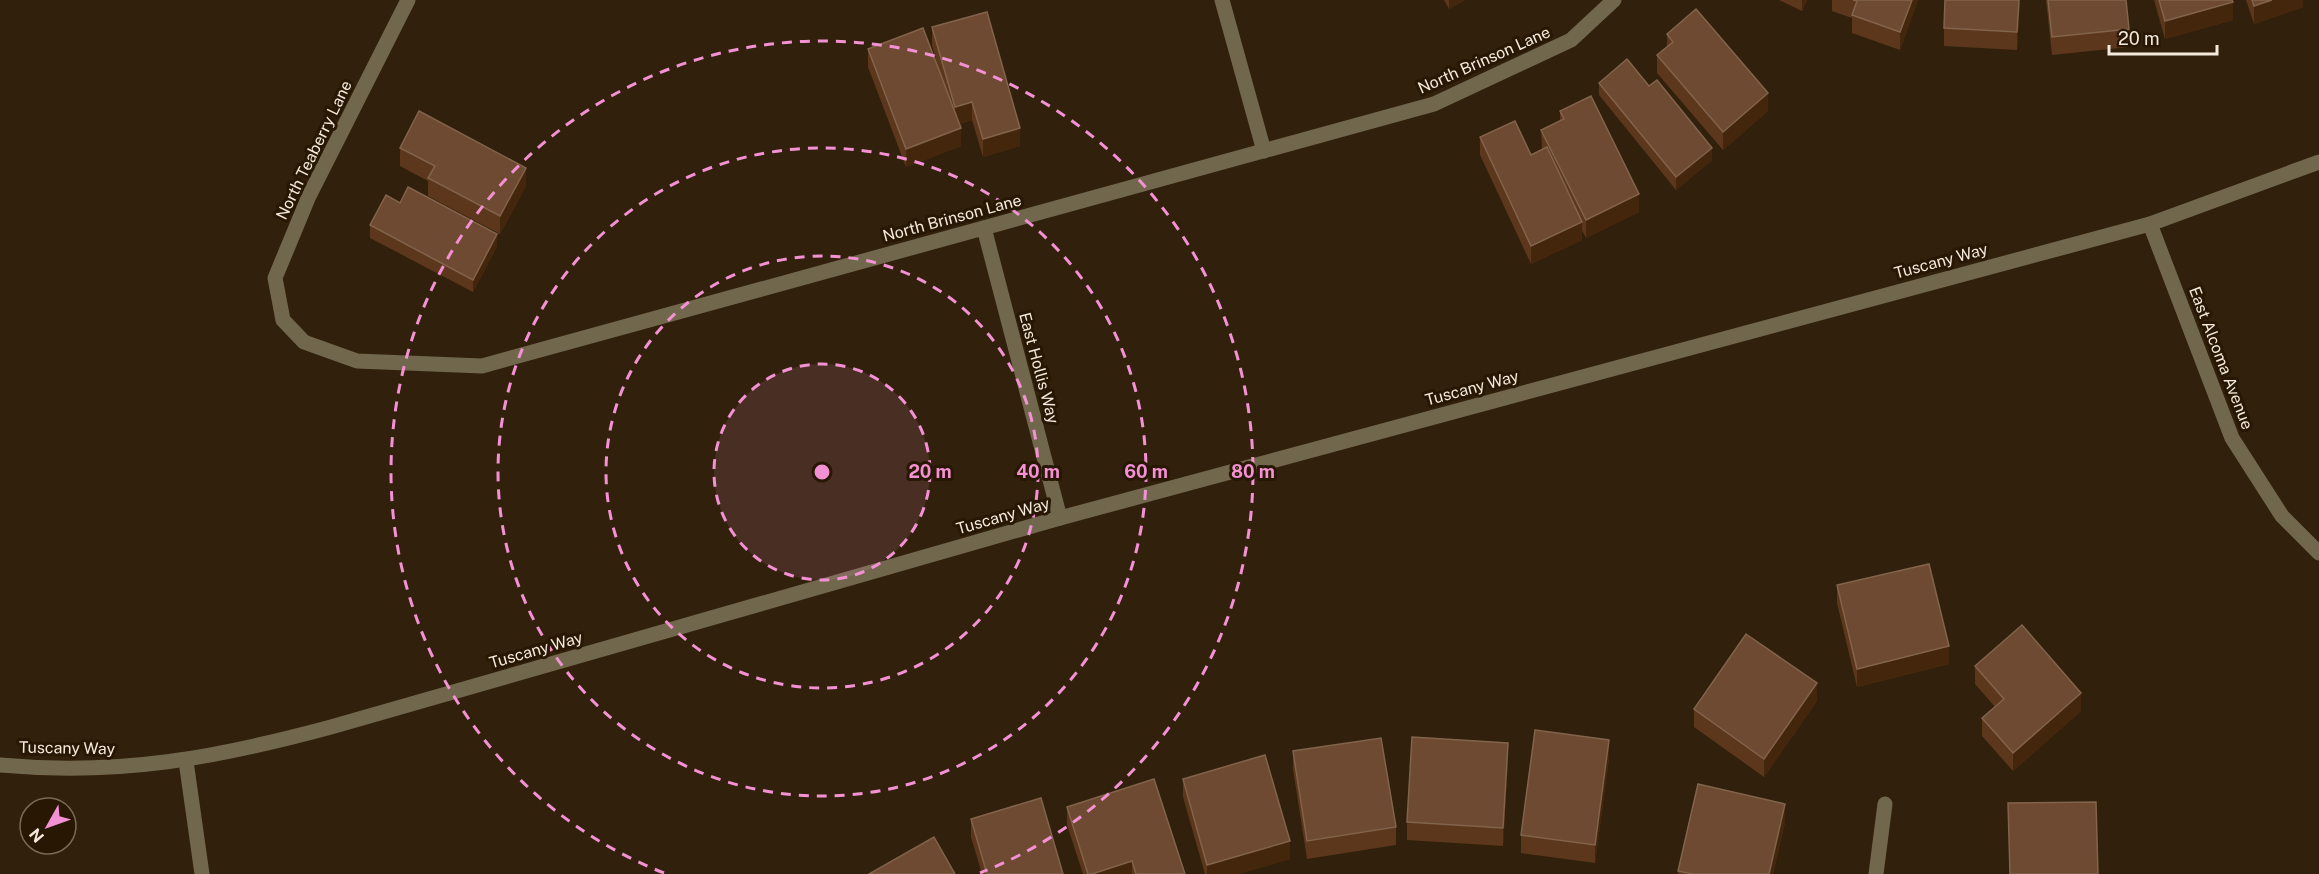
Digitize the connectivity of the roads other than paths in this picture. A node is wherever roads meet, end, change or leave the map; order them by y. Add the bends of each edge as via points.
1 (408, 0) edge
2 (1221, 0) edge
3 (1614, 0) edge
4 (1264, 151) junction
5 (2319, 162) edge
6 (2150, 224) junction
7 (984, 228) junction
8 (283, 320) joint
9 (1060, 518) junction
10 (2319, 553) edge
11 (186, 760) junction
12 (0, 765) edge
13 (1885, 804) dead end
14 (202, 874) edge
15 (1876, 874) edge

1 - 8 street, North Teaberry Lane via 309,196 275,278
2 - 4 street
3 - 4 street, North Brinson Lane via 1571,40 1434,104
4 - 7 street, North Brinson Lane
5 - 6 street, Tuscany Way
6 - 9 street, Tuscany Way
6 - 10 street, East Alcoma Avenue via 2232,438 2282,516
7 - 8 street, North Brinson Lane via 482,366 357,361 304,342
7 - 9 street, East Hollis Way
9 - 11 street, Tuscany Way via 331,728
11 - 12 street, Tuscany Way via 81,769
11 - 14 street
13 - 15 street

